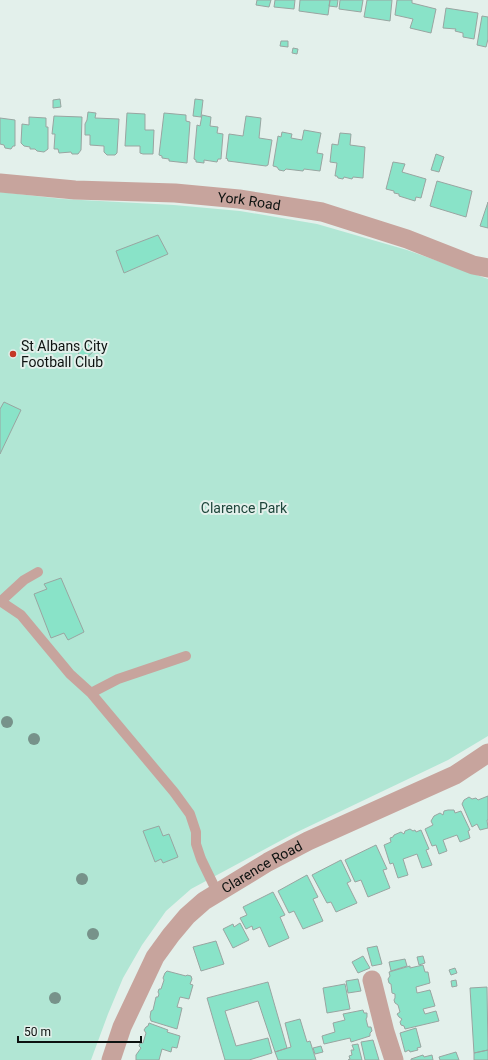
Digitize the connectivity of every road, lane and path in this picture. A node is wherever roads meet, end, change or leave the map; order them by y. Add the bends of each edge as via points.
1 (0, 182) edge
2 (488, 268) edge
3 (38, 572) dead end
4 (1, 601) edge
5 (186, 656) dead end
6 (91, 693) junction
7 (488, 753) edge
8 (216, 892) junction
9 (372, 980) dead end
10 (111, 1060) edge
11 (394, 1060) edge

1 - 2 street, York Road via 74,190 175,193 239,199 322,212
3 - 4 lane via 24,580
4 - 6 lane via 21,615 70,674
5 - 6 lane via 118,679
6 - 8 lane via 190,814 201,859
7 - 8 street, Clarence Road via 455,775 308,841
8 - 10 street, Clarence Road via 186,916 155,957 122,1027
9 - 11 street

